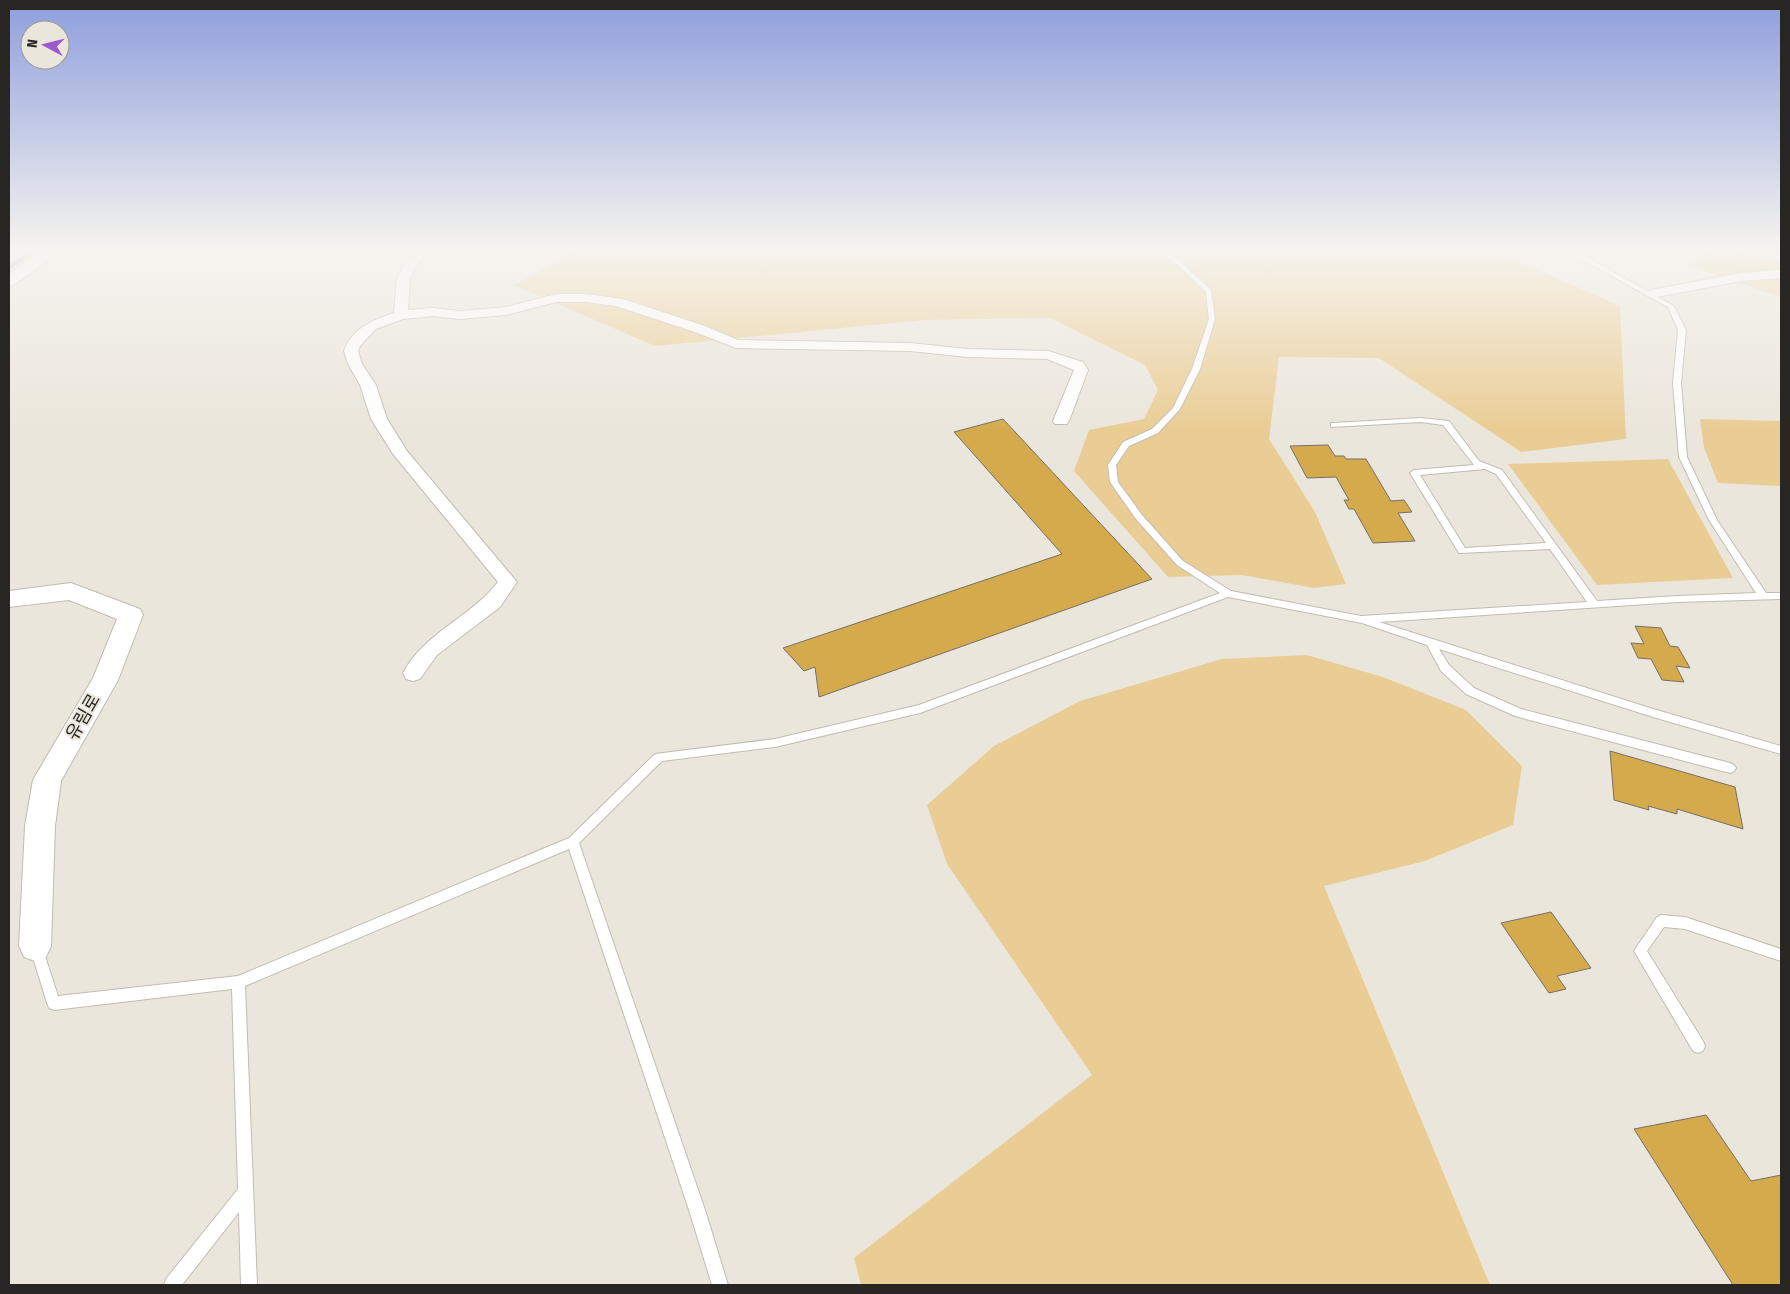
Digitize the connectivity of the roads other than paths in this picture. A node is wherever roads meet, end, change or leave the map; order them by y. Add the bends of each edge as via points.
1 (401, 308) edge
2 (509, 308) edge
3 (637, 308) edge
4 (1211, 308) edge
5 (1672, 308) edge
6 (401, 315) junction
7 (1061, 421) dead end
8 (1334, 425) dead end
9 (1486, 467) junction
10 (1553, 546) junction
11 (1228, 594) junction
12 (1763, 596) junction
13 (1781, 596) edge
14 (9, 599) edge
15 (1594, 604) junction
16 (1361, 620) junction
17 (1432, 643) junction
18 (414, 673) dead end
19 (1781, 750) edge
20 (1730, 768) dead end
21 (573, 842) junction
22 (35, 946) joint
23 (1781, 955) edge
24 (238, 982) junction
25 (1698, 1046) dead end
26 (246, 1191) junction
27 (172, 1285) edge
28 (250, 1285) edge
29 (720, 1285) edge

1 - 6 street
2 - 6 street via 460,315 433,312
3 - 7 street via 736,344 910,347 968,353 1048,355 1078,365 1081,370
4 - 11 lane via 1212,319 1196,369 1176,409 1155,431 1126,444 1112,465 1114,482 1139,517 1180,563
5 - 12 lane via 1682,330 1677,383 1683,457 1713,520
6 - 18 street via 371,326 353,345 351,351 355,364 368,385 379,419 401,454 508,582 493,602 430,650
8 - 9 lane via 1421,420 1446,423 1476,463
9 - 10 lane via 1499,472
9 - 10 lane via 1414,472 1462,551
10 - 15 lane
11 - 16 lane
11 - 21 lane via 920,709 775,743 659,757
12 - 13 lane
12 - 15 lane
14 - 22 street, 유림로 via 71,591 131,615 104,680 47,780 40,826
15 - 16 lane
16 - 17 lane
17 - 19 lane
17 - 20 lane via 1444,668 1470,691 1519,713
21 - 24 lane
21 - 29 lane
22 - 24 lane via 54,1003
23 - 25 lane via 1685,923 1661,921 1640,951
24 - 26 lane
26 - 27 lane
26 - 28 lane

